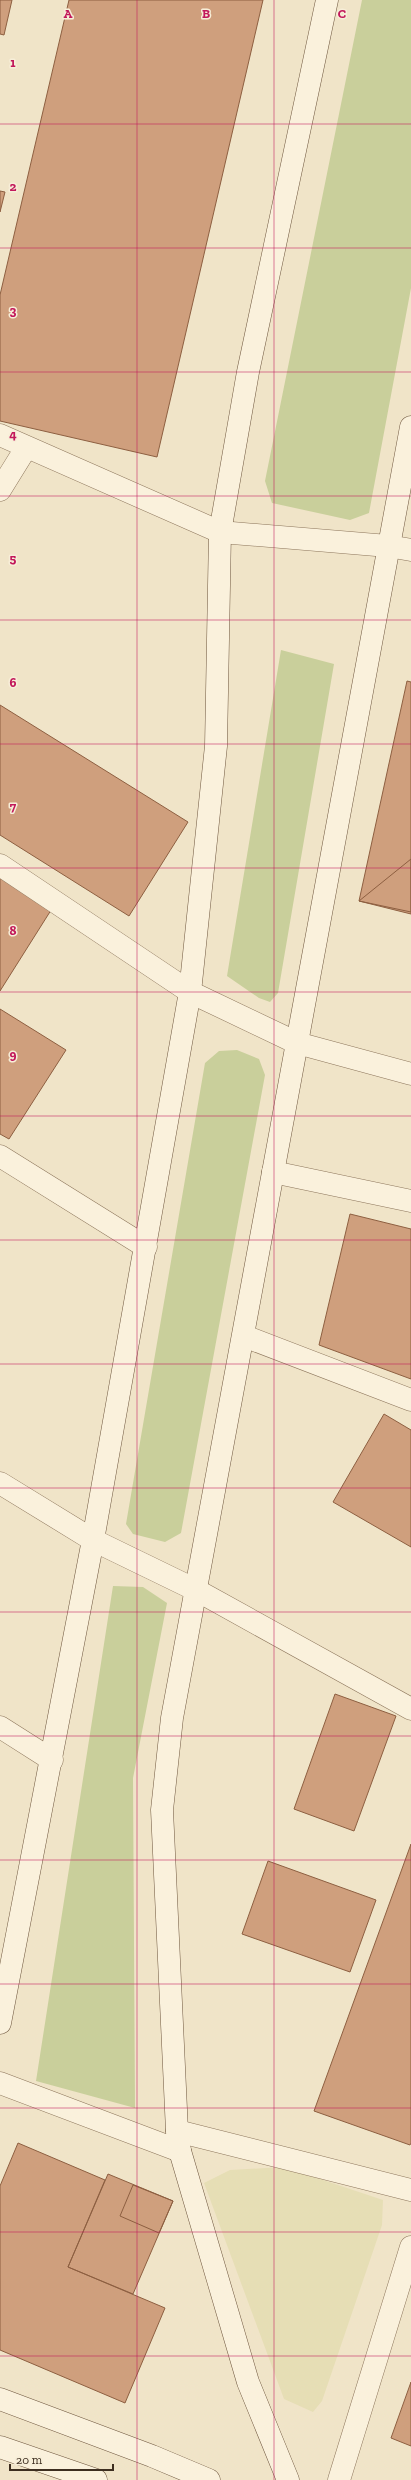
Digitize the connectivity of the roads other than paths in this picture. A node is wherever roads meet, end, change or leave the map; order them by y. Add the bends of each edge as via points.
1 (327, 0) edge
2 (411, 427) edge
3 (0, 435) edge
4 (26, 448) junction
5 (0, 490) edge
6 (220, 532) junction
7 (388, 546) junction
8 (411, 550) edge
9 (0, 865) edge
10 (190, 992) junction
11 (297, 1043) junction
12 (411, 1074) edge
13 (0, 1156) edge
14 (273, 1172) junction
15 (411, 1201) edge
16 (146, 1247) junction
17 (244, 1336) junction
18 (411, 1400) edge
19 (0, 1483) edge
20 (93, 1540) junction
21 (198, 1591) junction
22 (411, 1709) edge
23 (0, 1727) edge
24 (52, 1760) junction
25 (0, 2023) edge
26 (0, 2083) edge
27 (178, 2141) junction
28 (411, 2190) edge
29 (411, 2247) edge
30 (0, 2399) edge
31 (0, 2447) edge
32 (96, 2480) edge
33 (209, 2480) edge
34 (288, 2480) edge
35 (339, 2480) edge

1 - 6 street via 248,372
2 - 7 street
3 - 4 street
4 - 5 street
4 - 6 street
6 - 7 street
6 - 10 street via 216,746
7 - 8 street
7 - 11 street
9 - 10 street
10 - 11 street
10 - 16 street
11 - 12 street
11 - 14 street
13 - 16 street
14 - 15 street
14 - 17 street
16 - 20 street
17 - 18 street
17 - 21 street
19 - 20 street
20 - 21 street
20 - 24 street
21 - 22 street
21 - 27 street via 172,1718 162,1810
23 - 24 street
24 - 25 street
26 - 27 street
27 - 28 street
27 - 34 street via 248,2382
29 - 35 street
30 - 33 street
31 - 32 street

